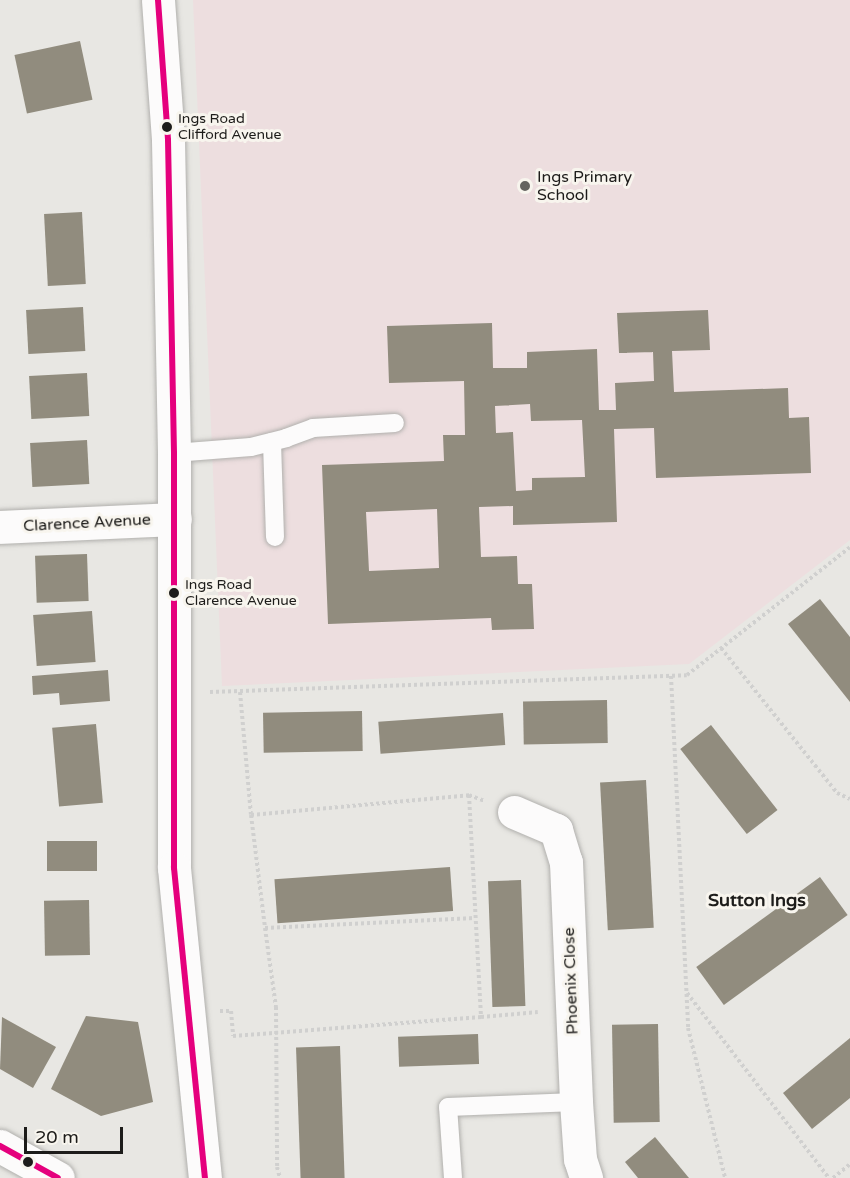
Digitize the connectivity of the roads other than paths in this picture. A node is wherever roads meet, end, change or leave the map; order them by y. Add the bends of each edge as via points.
1 (158, 0) edge
2 (395, 423) dead end
3 (272, 442) junction
4 (174, 453) junction
5 (175, 519) junction
6 (0, 527) edge
7 (275, 537) dead end
8 (514, 812) road end
9 (576, 1102) junction
10 (0, 1146) edge
11 (58, 1178) edge
12 (205, 1178) edge
13 (453, 1178) edge
14 (586, 1178) edge

1 - 4 street via 168,140
2 - 3 lane via 313,428
3 - 4 lane
3 - 7 lane
4 - 5 street
5 - 6 street, Clarence Avenue
5 - 12 street via 174,868
8 - 9 street, Phoenix Close via 556,830 566,862
9 - 13 lane via 448,1107
9 - 14 street, Phoenix Close via 580,1159
10 - 11 street

